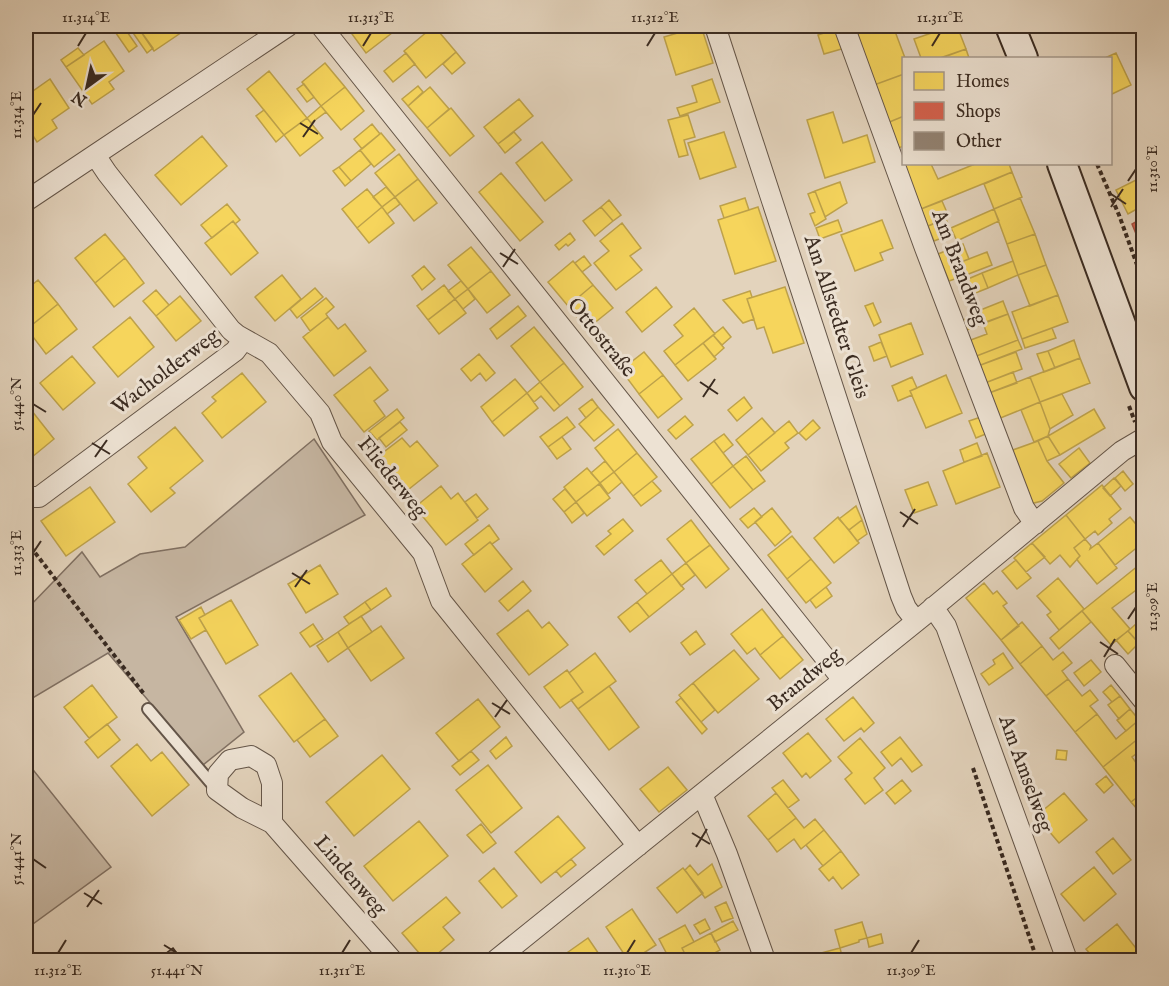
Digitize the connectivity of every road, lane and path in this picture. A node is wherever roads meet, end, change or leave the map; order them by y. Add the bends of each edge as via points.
1 (288, 26) edge
2 (321, 26) edge
3 (716, 26) edge
4 (844, 26) edge
5 (1010, 26) edge
6 (1023, 57) edge
7 (95, 154) junction
8 (1062, 165) edge
9 (1097, 165) edge
10 (26, 201) edge
11 (1143, 284) edge
12 (244, 339) junction
13 (1143, 387) edge
14 (1143, 438) edge
15 (26, 497) edge
16 (1035, 524) junction
17 (26, 541) edge
18 (933, 607) junction
19 (916, 621) junction
20 (1115, 664) dead end
21 (843, 680) junction
22 (1143, 701) edge
23 (148, 709) joint
24 (217, 790) junction
25 (702, 794) junction
26 (272, 823) junction
27 (638, 846) junction
28 (392, 960) edge
29 (496, 960) edge
30 (765, 960) edge
31 (1067, 960) edge

1 - 7 street
2 - 21 street, Ottostraße
3 - 19 street, Am Allstedter Gleis via 901,596
4 - 16 street, Am Brandweg via 1024,508
5 - 6 main road
7 - 10 street
7 - 12 street, Fliederweg via 231,330
8 - 13 main road
9 - 11 path
12 - 15 street, Wacholderweg via 226,358 49,490 39,497
12 - 27 street, Fliederweg via 269,353 320,413 332,442 423,553 441,601
14 - 16 street, Brandweg
16 - 18 street, Brandweg
17 - 23 path via 149,700
18 - 19 street, Brandweg
18 - 31 street, Am Amselweg via 946,626
19 - 21 street, Brandweg
20 - 22 street
21 - 25 street, Brandweg
23 - 24 lane
24 - 26 street, Lindenweg
24 - 26 street via 218,774 230,760 251,756 266,765 272,783
25 - 27 street, Brandweg
25 - 30 street
26 - 28 street, Lindenweg
27 - 29 street, Brandweg

